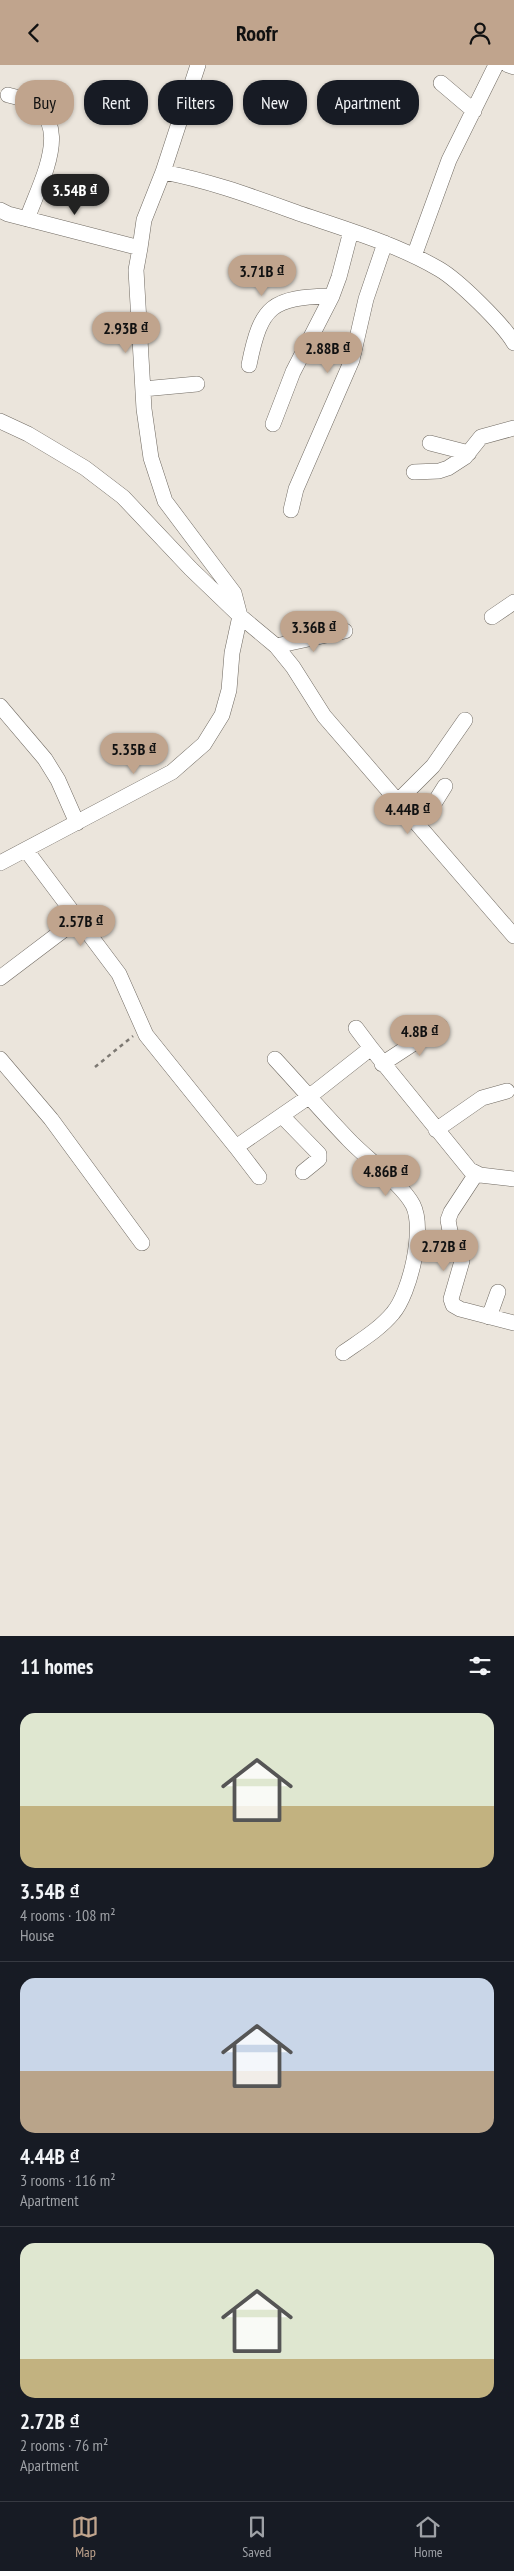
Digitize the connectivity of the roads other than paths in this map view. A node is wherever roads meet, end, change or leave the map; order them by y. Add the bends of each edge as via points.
1 (198, 65) edge
2 (496, 65) edge
3 (508, 65) edge
4 (514, 67) edge
5 (441, 83) dead end
6 (8, 95) dead end
7 (474, 111) junction
8 (164, 172) junction
9 (0, 210) edge
10 (27, 219) junction
11 (351, 231) junction
12 (385, 243) junction
13 (140, 248) junction
14 (414, 256) junction
15 (332, 296) junction
16 (512, 338) edge
17 (249, 365) dead end
18 (197, 384) dead end
19 (143, 389) junction
20 (0, 421) edge
21 (273, 424) dead end
22 (514, 428) edge
23 (430, 443) dead end
24 (469, 453) junction
25 (414, 472) dead end
26 (291, 510) dead end
27 (514, 602) edge
28 (240, 616) junction
29 (492, 617) dead end
30 (345, 631) dead end
31 (276, 646) junction
32 (0, 706) edge
33 (465, 720) dead end
34 (444, 786) dead end
35 (398, 801) junction
36 (415, 821) junction
37 (77, 823) junction
38 (26, 850) junction
39 (0, 863) edge
40 (78, 919) junction
41 (514, 936) edge
42 (0, 978) edge
43 (440, 1025) dead end
44 (356, 1028) dead end
45 (371, 1048) junction
46 (0, 1059) edge
47 (275, 1059) dead end
48 (382, 1064) junction
49 (507, 1091) dead end
50 (310, 1096) junction
51 (282, 1116) junction
52 (436, 1130) junction
53 (236, 1147) junction
54 (303, 1172) dead end
55 (476, 1174) junction
56 (513, 1176) edge
57 (259, 1177) dead end
58 (142, 1243) dead end
59 (498, 1292) dead end
60 (489, 1317) junction
61 (514, 1323) edge
62 (343, 1353) dead end

1 - 8 street
2 - 7 street
3 - 4 street
5 - 7 street
6 - 10 street via 36,106 48,118 53,139
7 - 14 street via 449,160
8 - 11 street via 201,179
8 - 13 street via 144,220
9 - 10 street
10 - 13 street
11 - 12 street
11 - 15 street
12 - 14 street
12 - 26 street via 366,299 352,360 296,489
13 - 19 street via 136,271
14 - 16 street via 440,270
15 - 17 street via 296,297 268,311 258,325
15 - 21 street via 294,372
18 - 19 street
19 - 28 street via 151,458 165,501 234,593
20 - 28 street via 85,468 123,497
22 - 24 street via 481,437
23 - 24 street
24 - 25 street via 448,468
27 - 29 street
28 - 31 street
28 - 37 street via 226,703 216,725 199,749 172,772
30 - 31 street
31 - 35 street via 294,667 324,716
32 - 37 street via 45,759
33 - 35 street via 432,766
34 - 36 street via 430,810
35 - 36 street
36 - 41 street
37 - 38 street
38 - 39 street
38 - 40 street
40 - 42 street
40 - 53 street via 119,974 142,1029
43 - 48 street
44 - 45 street
45 - 48 street
45 - 50 street
46 - 58 street via 51,1119
47 - 50 street
48 - 52 street
49 - 52 street via 475,1102
50 - 51 street
50 - 62 street via 409,1199 418,1225 407,1287 399,1305 387,1320
51 - 53 street
51 - 54 street via 319,1154 319,1159
52 - 55 street
53 - 57 street
55 - 56 street
55 - 60 street via 448,1220 462,1261 451,1299 453,1305 460,1309
59 - 60 street
60 - 61 street

